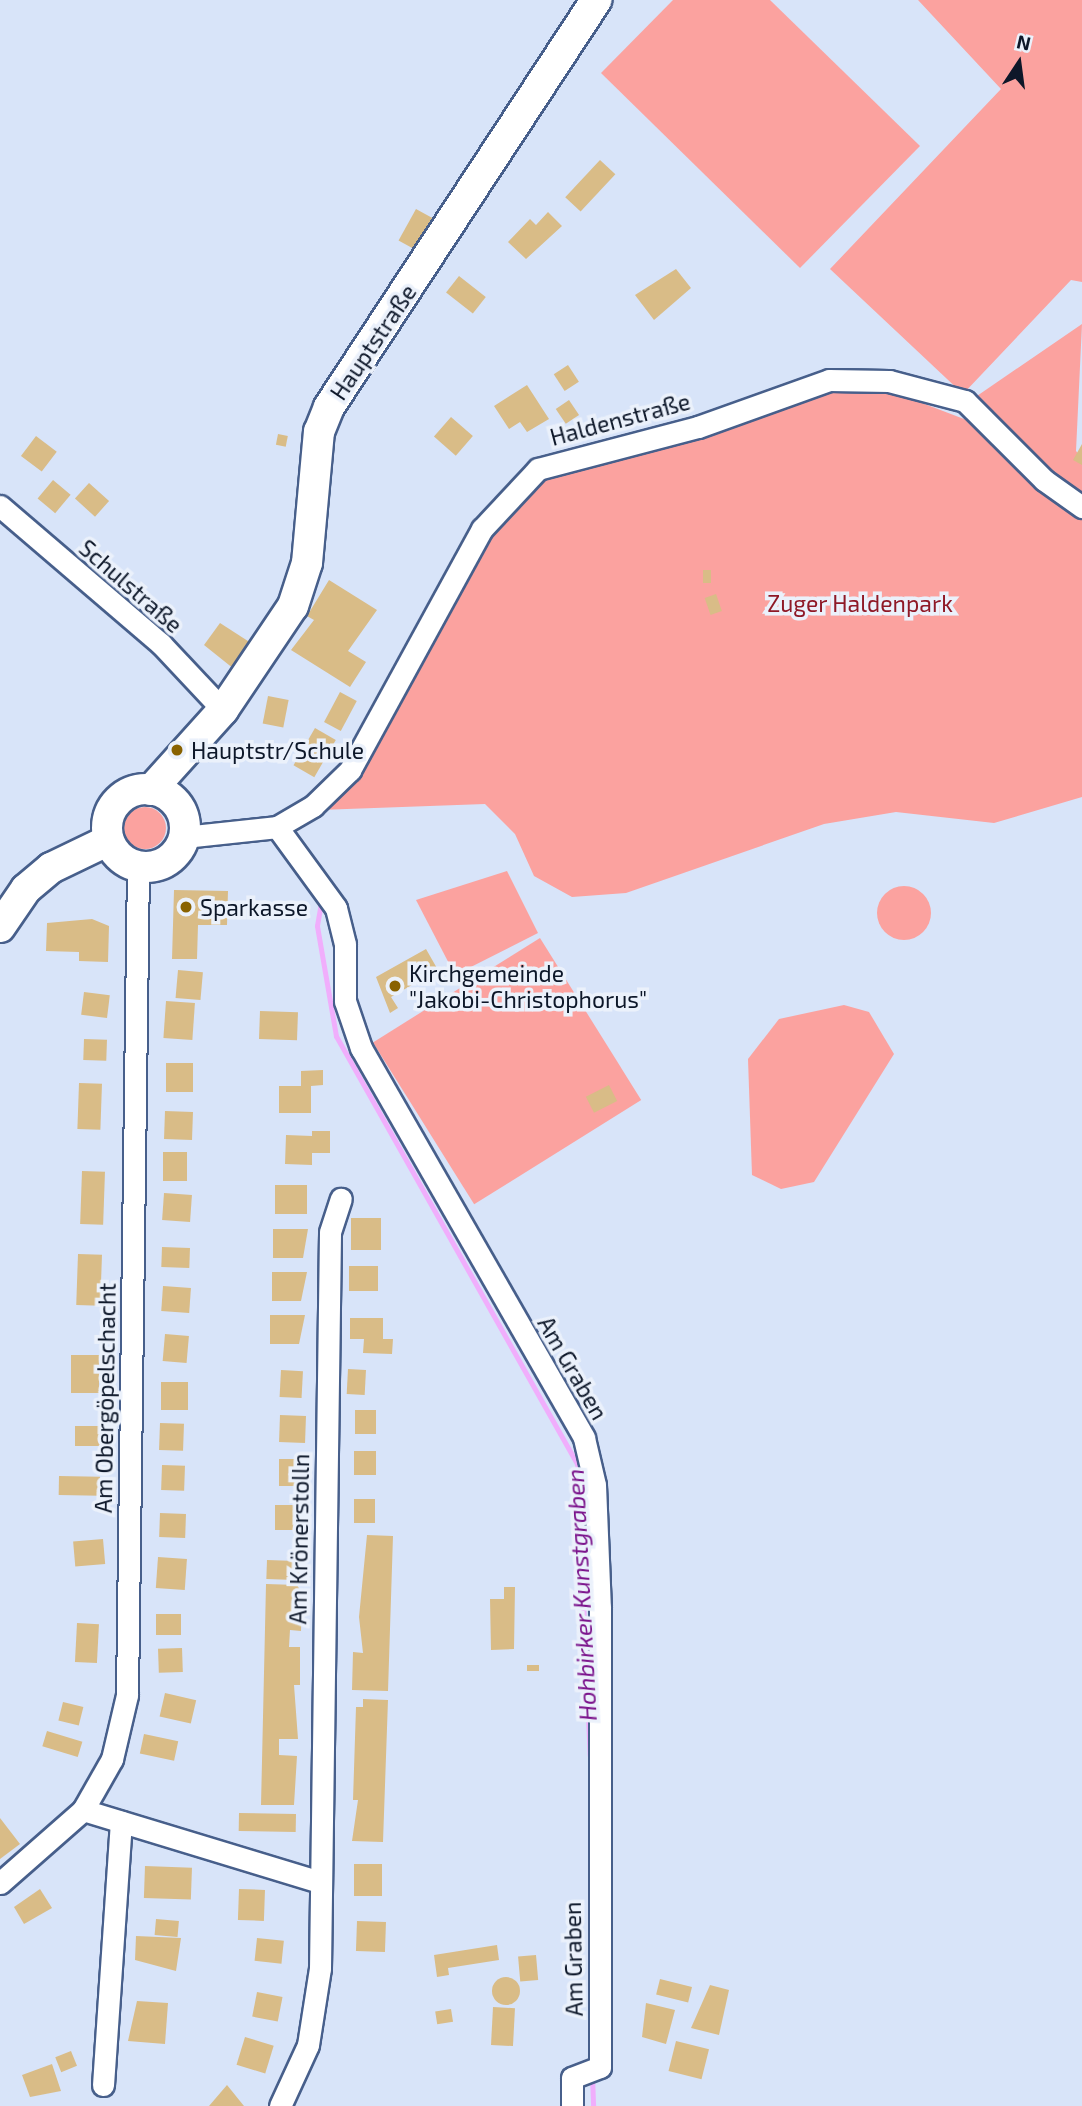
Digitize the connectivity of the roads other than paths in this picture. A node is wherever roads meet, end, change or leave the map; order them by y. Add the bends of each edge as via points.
1 (596, 0) edge
2 (0, 506) edge
3 (1082, 507) edge
4 (223, 710) junction
5 (162, 795) junction
6 (278, 827) junction
7 (184, 838) junction
8 (109, 840) junction
9 (138, 867) junction
10 (0, 927) edge
11 (341, 1199) dead end
12 (83, 1810) junction
13 (121, 1822) junction
14 (320, 1882) junction
15 (0, 1883) edge
16 (103, 2085) dead end
17 (280, 2106) edge
18 (572, 2106) edge

1 - 4 street, Hauptstraße via 329,407 316,450 301,585
2 - 4 street, Schulstraße via 161,644
3 - 6 street, Haldenstraße via 1044,480 965,401 889,381 829,380 698,427 538,469 482,529 350,770 313,806
4 - 5 street, Hauptstraße
5 - 7 street via 184,819
5 - 8 street via 118,801 108,817
6 - 7 street, Haldenstraße
6 - 18 street, Am Graben via 336,908 345,944 345,1001 361,1048 584,1438 595,1485 600,1607 600,2067 572,2078
7 - 9 street via 166,862
8 - 9 street via 118,856
8 - 10 street via 51,868 26,889
9 - 12 street, Am Obergöpelschacht via 127,1696 112,1759
11 - 14 street, Am Krönerstolln via 330,1232
12 - 13 street
12 - 15 street, Am Obergöpelschacht
13 - 14 street
13 - 16 street
14 - 17 street, Am Krönerstolln via 315,2014 299,2070

